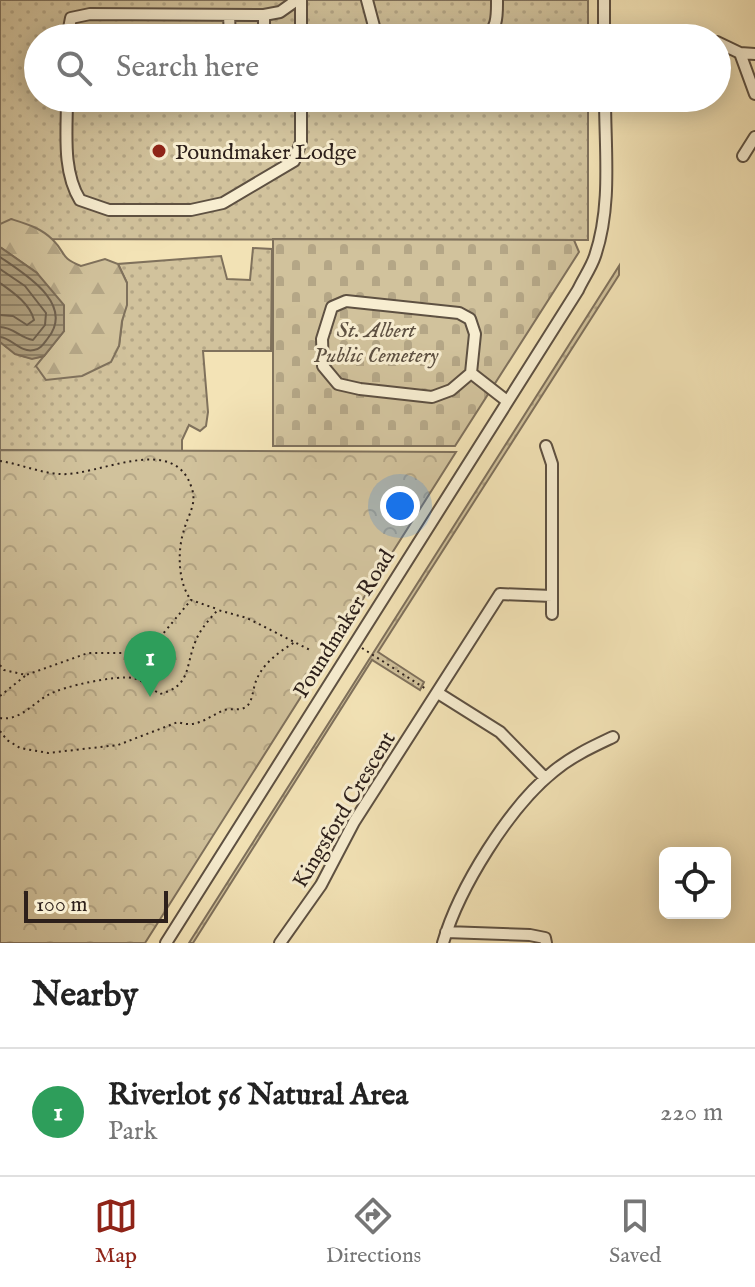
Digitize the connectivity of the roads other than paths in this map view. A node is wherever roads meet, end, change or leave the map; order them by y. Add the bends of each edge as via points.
1 (299, 0) edge
2 (367, 0) edge
3 (497, 0) edge
4 (604, 0) edge
5 (229, 15) junction
6 (264, 15) junction
7 (70, 24) edge
8 (229, 24) edge
9 (264, 24) edge
10 (300, 24) edge
11 (373, 24) edge
12 (495, 24) edge
13 (604, 24) edge
14 (731, 49) edge
15 (740, 53) junction
16 (755, 54) edge
17 (755, 94) edge
18 (67, 112) edge
19 (301, 112) edge
20 (605, 112) edge
21 (755, 137) edge
22 (743, 156) dead end
23 (471, 373) junction
24 (507, 401) junction
25 (546, 446) dead end
26 (552, 596) junction
27 (552, 614) dead end
28 (438, 693) junction
29 (613, 737) dead end
30 (545, 778) junction
31 (445, 938) edge
32 (166, 943) edge
33 (280, 943) edge
34 (546, 943) edge

1 - 6 street
1 - 10 street
2 - 11 street
3 - 12 street
4 - 13 street
5 - 6 street
5 - 7 street via 90,14 71,18
5 - 8 street
6 - 9 street
14 - 15 street
15 - 16 street
15 - 17 street
18 - 19 street via 72,188 80,200 109,210 191,210 223,203 294,161 301,142
20 - 24 street, Poundmaker Road via 605,201 594,260
21 - 22 street
23 - 23 street via 475,334 470,319 459,313 346,301 332,307 322,339 323,366 338,384 432,397
23 - 24 street
24 - 32 street, Poundmaker Road
25 - 26 street via 552,464
26 - 27 street
26 - 28 street, Kingsford Crescent via 500,594
28 - 30 street via 500,732
28 - 33 street, Kingsford Crescent
29 - 30 street via 578,753
30 - 31 street via 469,881
31 - 34 street via 530,935 545,938

